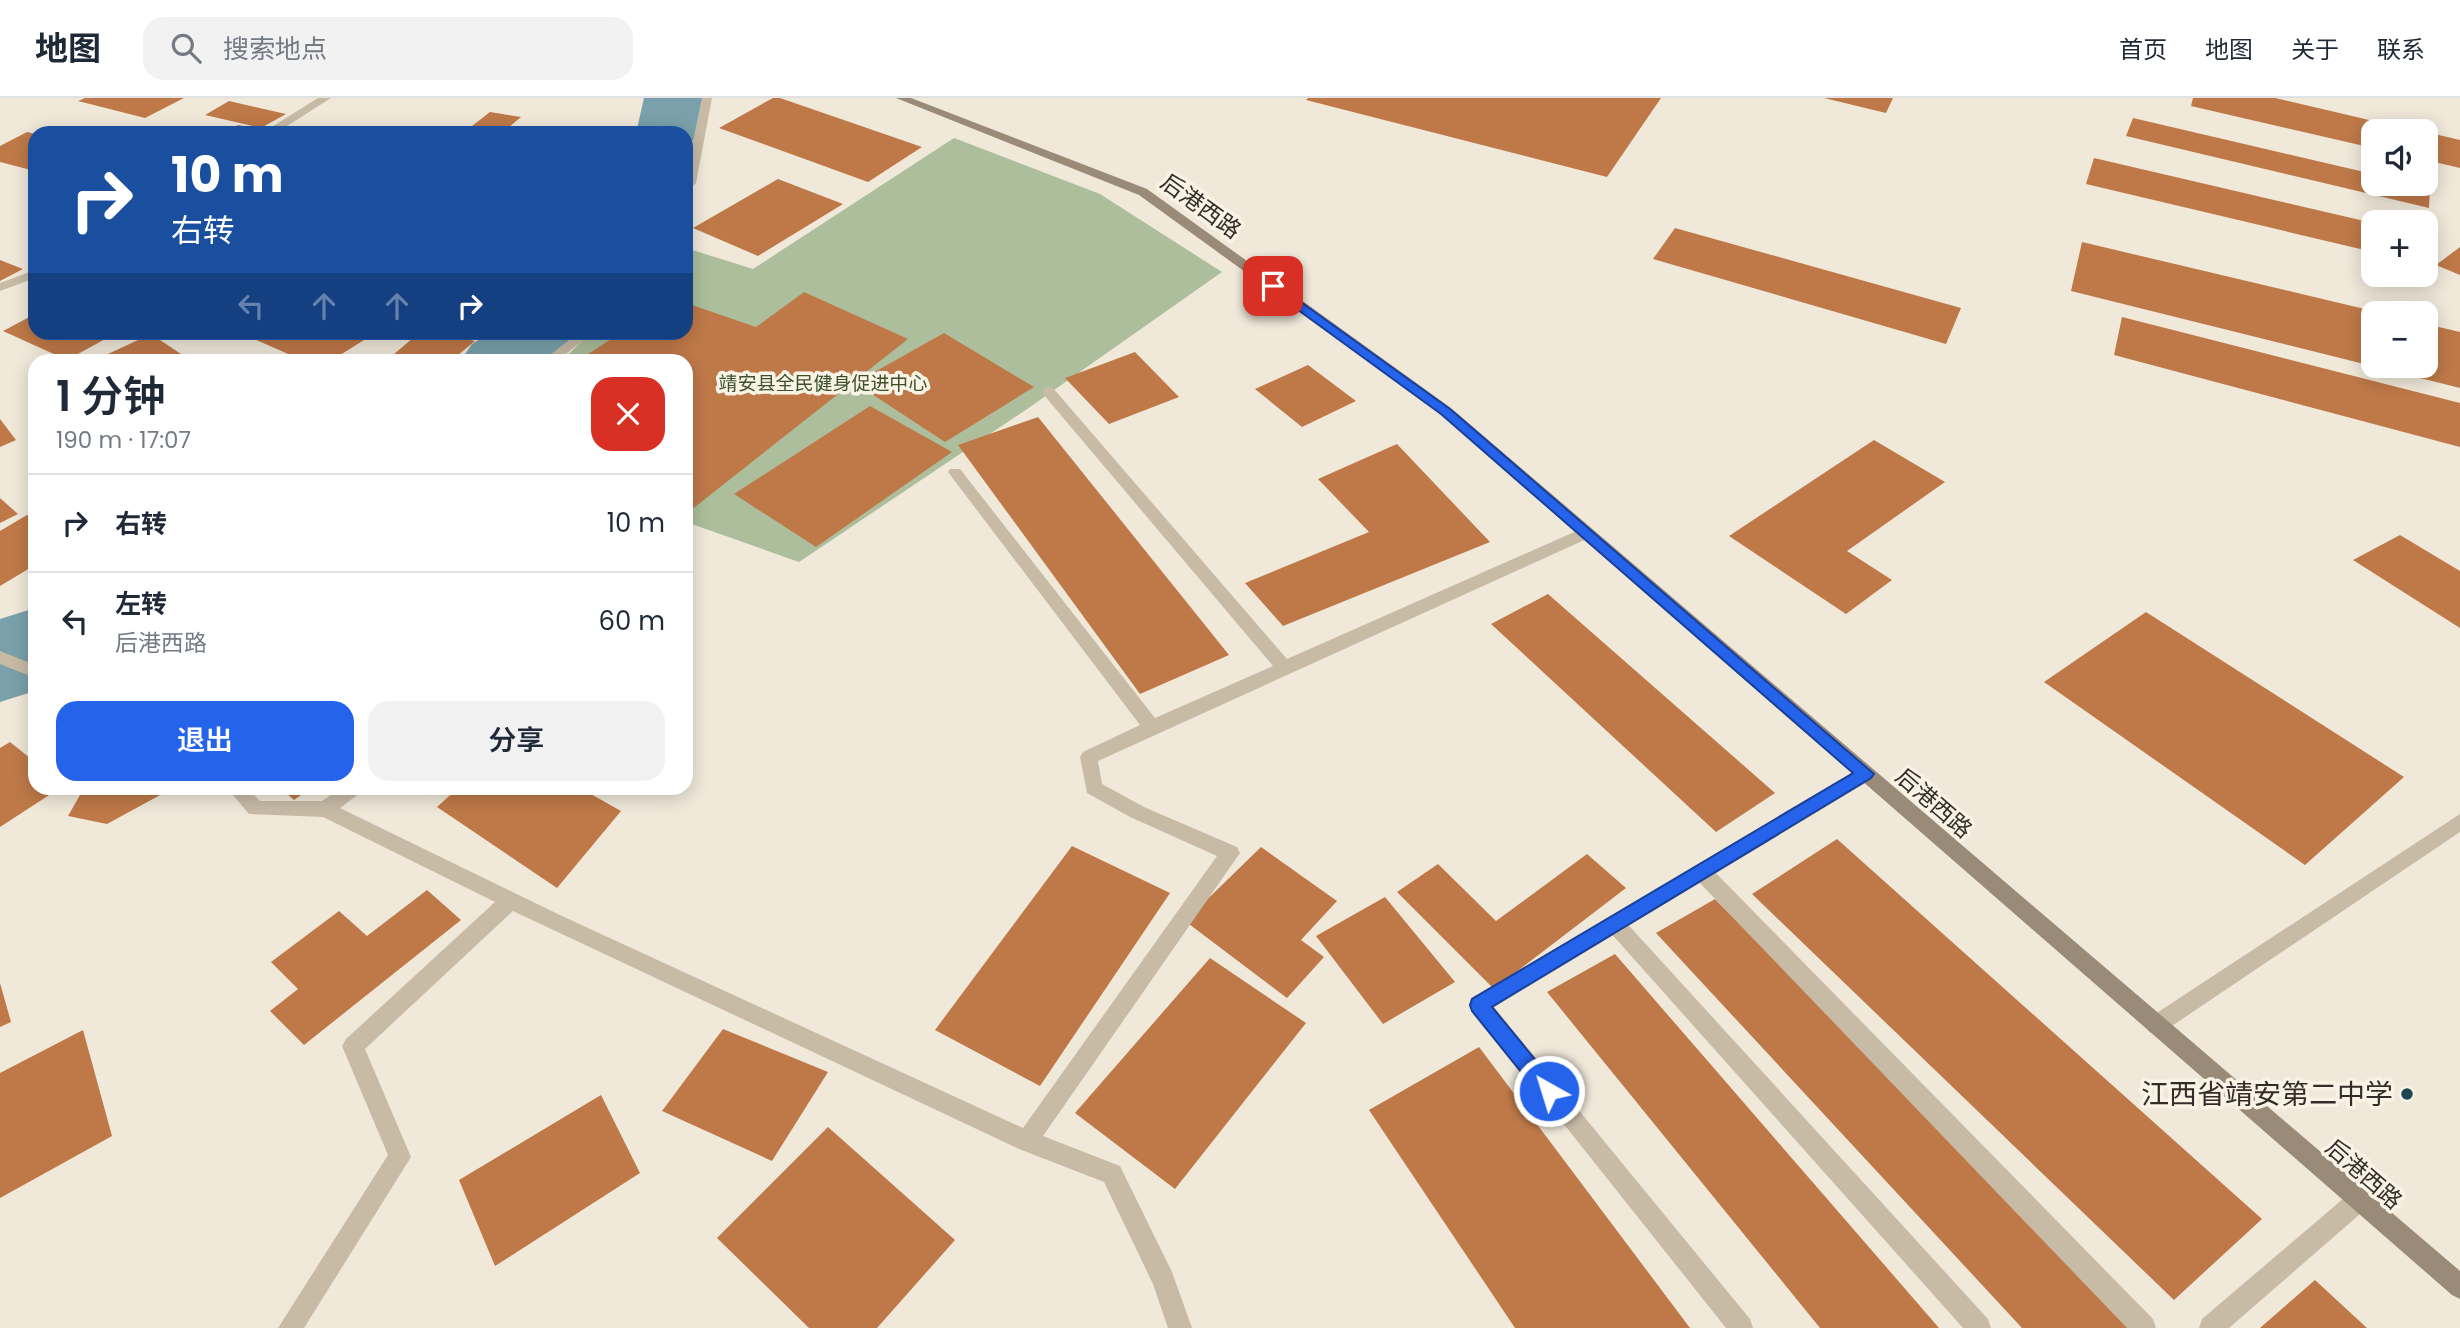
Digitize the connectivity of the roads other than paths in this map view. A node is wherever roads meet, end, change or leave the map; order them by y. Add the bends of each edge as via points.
1 (326, 98) edge
2 (706, 98) edge
3 (901, 98) edge
4 (280, 126) edge
5 (693, 167) edge
6 (28, 277) edge
7 (0, 287) edge
8 (577, 340) edge
9 (558, 354) edge
10 (1048, 391) dead end
11 (955, 472) dead end
12 (1586, 533) junction
13 (0, 657) edge
14 (1284, 668) junction
15 (28, 669) edge
16 (1152, 727) junction
17 (1866, 774) junction
18 (243, 795) edge
19 (344, 795) edge
20 (325, 809) junction
21 (2460, 822) edge
22 (1702, 872) junction
23 (511, 900) junction
24 (1615, 924) junction
25 (2156, 1025) junction
26 (1027, 1141) junction
27 (2359, 1200) junction
28 (2460, 1287) edge
29 (290, 1328) edge
30 (1180, 1328) edge
31 (1741, 1328) edge
32 (1979, 1328) edge
33 (2144, 1328) edge
34 (2211, 1328) edge

1 - 4 street
2 - 5 street
3 - 12 main road, 后港西路 via 1143,192 1446,411
6 - 7 street
8 - 9 street
10 - 14 street
11 - 16 street
12 - 14 street
12 - 17 main road, 后港西路
13 - 15 street
14 - 16 street
16 - 26 street via 1089,757 1093,788 1230,852
17 - 22 street
17 - 25 main road, 后港西路
18 - 20 street via 256,809
19 - 20 street
20 - 23 street
21 - 25 street
22 - 24 street
22 - 33 street
23 - 26 street
23 - 29 street via 354,1046 400,1157
24 - 31 street via 1479,1005
24 - 32 street
25 - 27 main road, 后港西路
26 - 30 street via 1112,1174 1164,1280
27 - 28 main road, 后港西路
27 - 34 street

